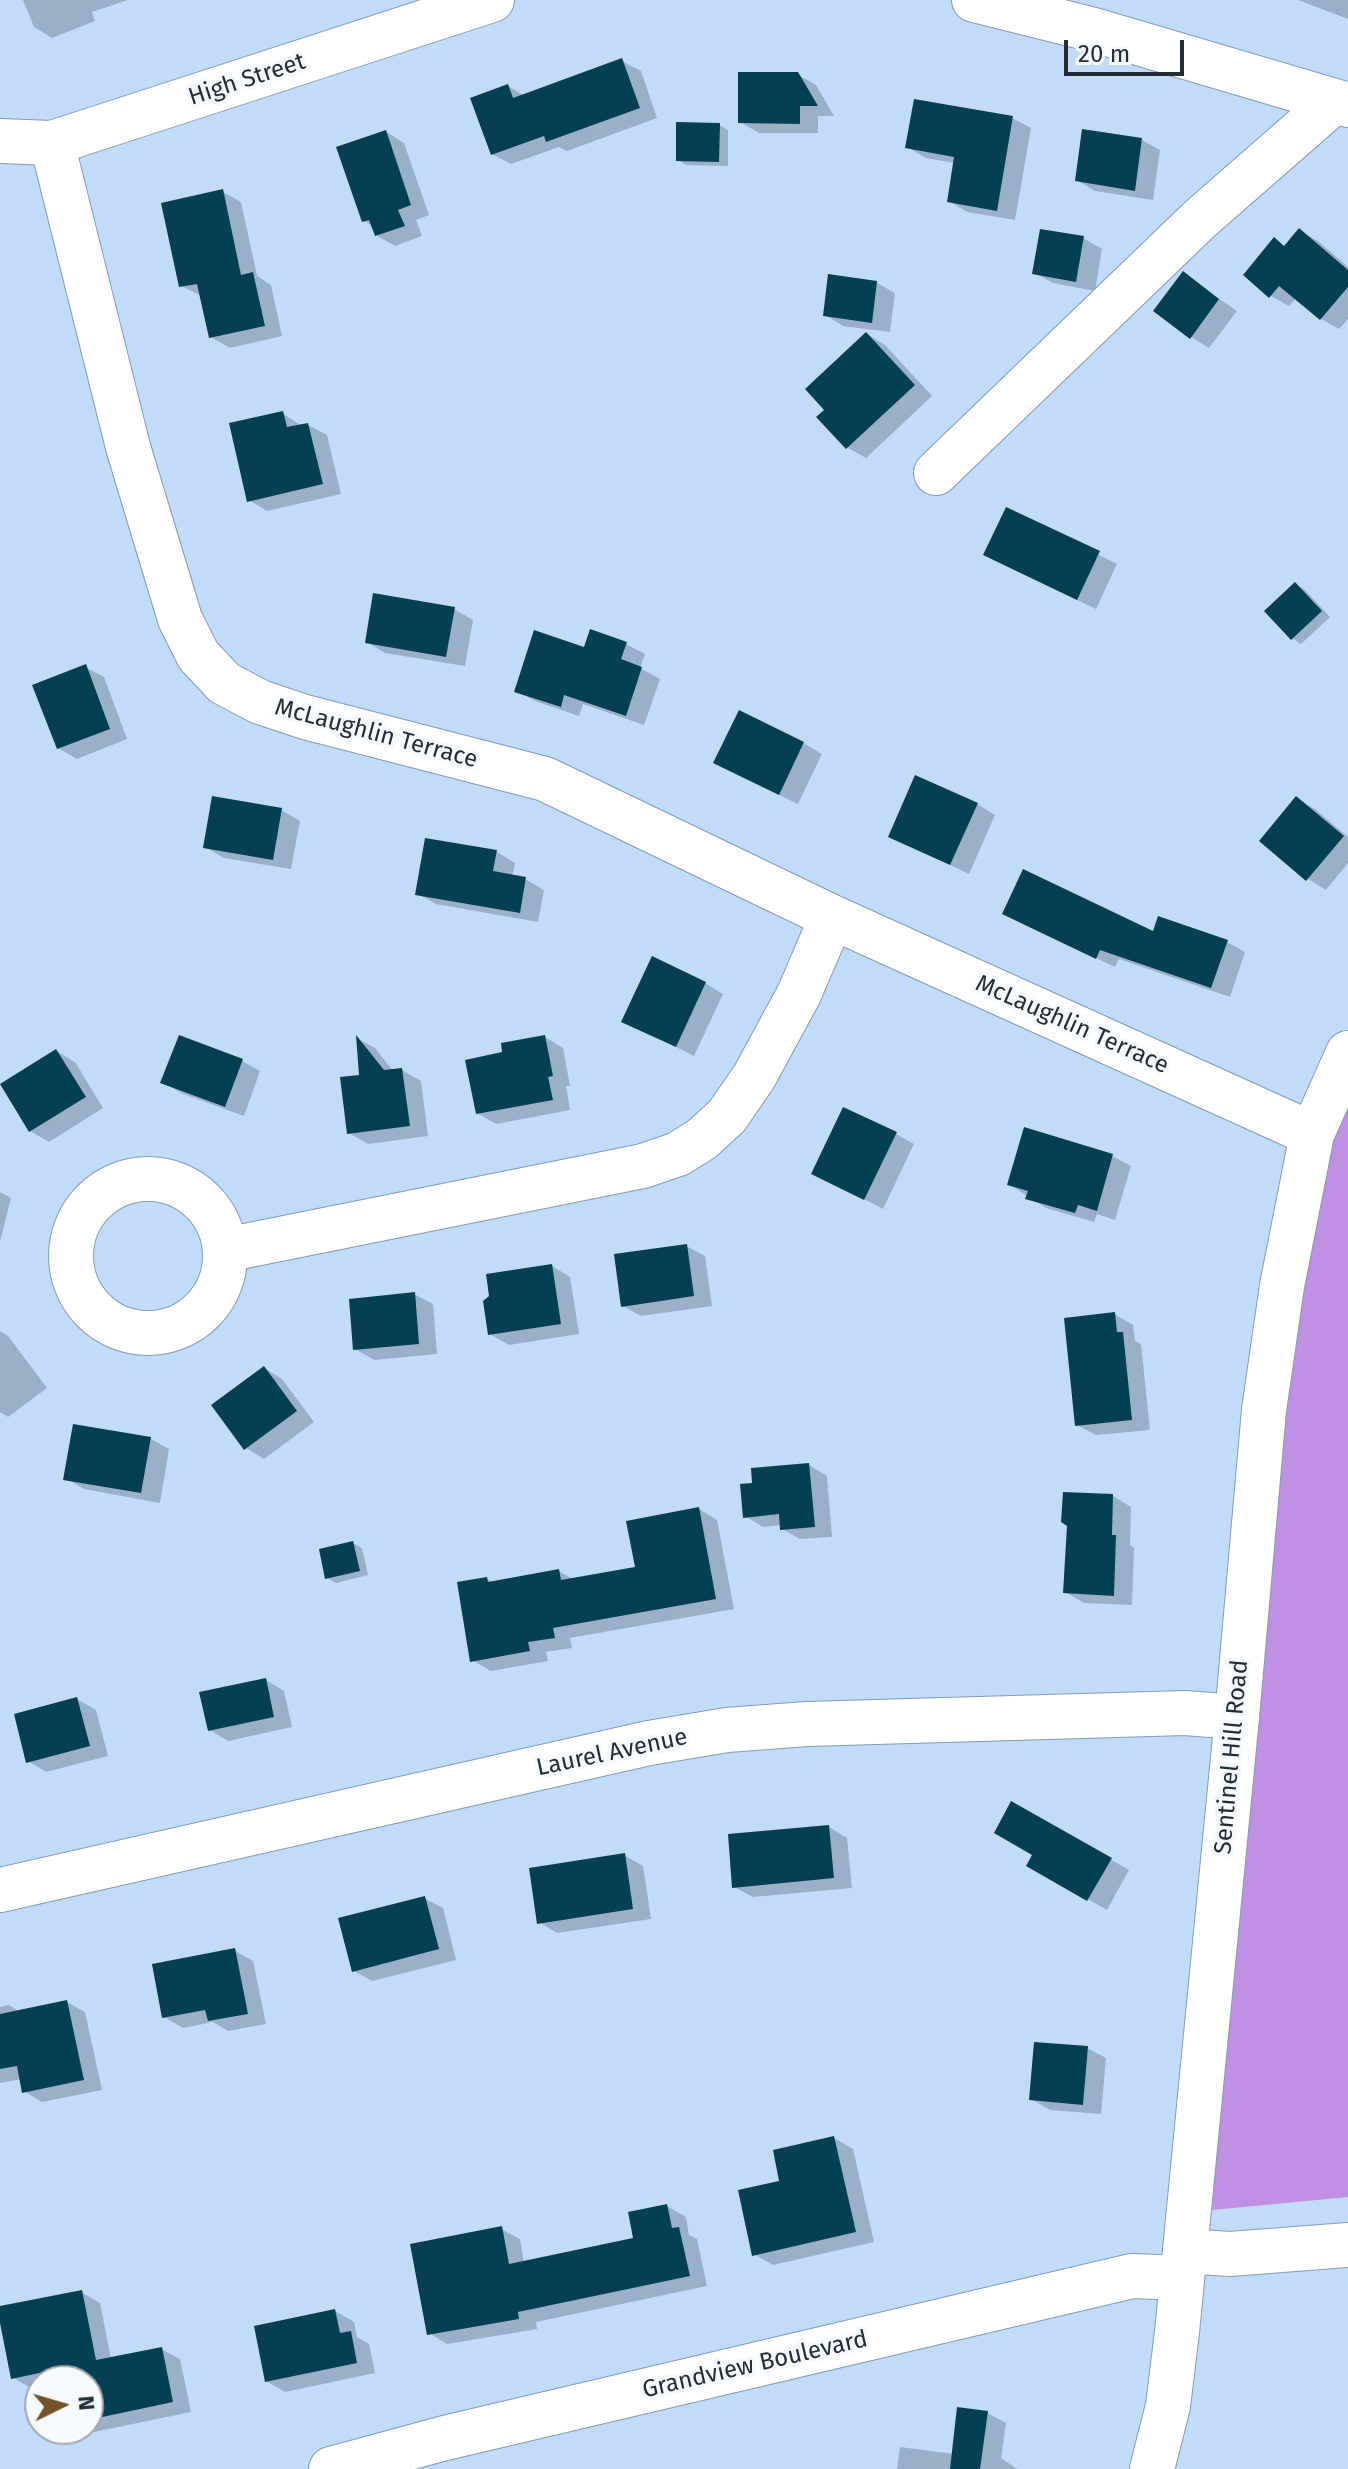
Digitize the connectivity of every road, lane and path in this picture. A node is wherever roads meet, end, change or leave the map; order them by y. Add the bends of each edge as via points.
1 (492, 0) edge
2 (974, 0) edge
3 (1341, 103) edge
4 (0, 141) edge
5 (52, 143) junction
6 (936, 473) dead end
7 (832, 917) junction
8 (1348, 1053) edge
9 (1312, 1134) junction
10 (225, 1250) dead end
11 (1237, 1717) junction
12 (0, 1890) edge
13 (1348, 2245) edge
14 (1184, 2264) junction
15 (331, 2469) edge
16 (1153, 2469) edge

1 - 5 street, High Street
2 - 3 street
3 - 6 street via 1201,218
4 - 5 street, High Street
5 - 7 street, McLaughlin Terrace via 128,447 180,619 198,655 224,683 305,717 545,779
7 - 9 street, McLaughlin Terrace
7 - 10 street via 799,994 754,1077 727,1116 678,1154 643,1166
8 - 9 street, Sentinel Hill Road
9 - 11 street, Sentinel Hill Road via 1264,1410
11 - 12 street, Laurel Avenue via 1153,1714 727,1730 649,1743
11 - 14 street, Sentinel Hill Road
13 - 14 street, Grandview Boulevard via 1230,2254
14 - 15 street, Grandview Boulevard
14 - 16 street, Sentinel Hill Road via 1168,2406

